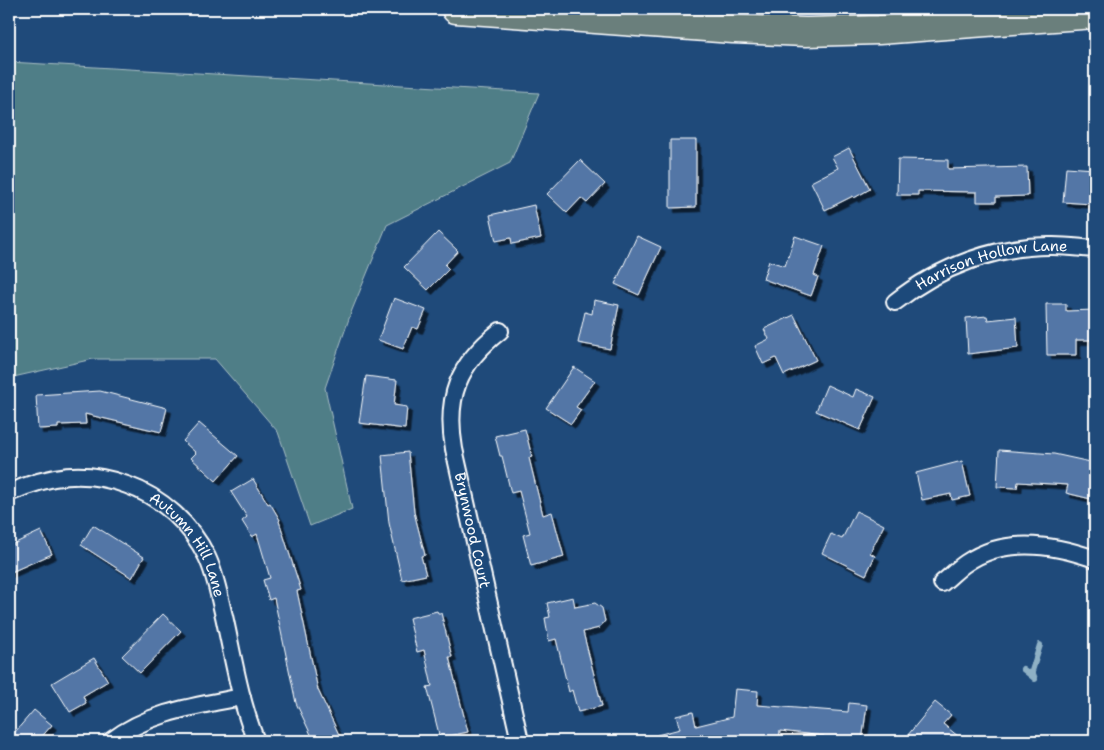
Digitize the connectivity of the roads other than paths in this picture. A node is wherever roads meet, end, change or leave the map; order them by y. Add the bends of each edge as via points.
1 (456, 9) edge
2 (1095, 14) edge
3 (1095, 249) edge
4 (895, 302) dead end
5 (500, 331) dead end
6 (9, 493) edge
7 (1095, 559) edge
8 (942, 583) dead end
9 (242, 696) junction
10 (111, 741) edge
11 (256, 741) edge
12 (520, 741) edge

1 - 2 highway via 806,32 879,30
3 - 4 street, Harrison Hollow Lane via 1052,246 1014,249 977,257 942,271
5 - 12 street, Brynwood Court via 483,344 457,384 450,429
6 - 9 street, Autumn Hill Lane via 57,477 82,476 115,481 160,502 186,527 207,556 216,581
7 - 8 street via 1040,545 1014,546 989,552 966,563
9 - 10 street via 166,713 143,721
9 - 11 street, Autumn Hill Lane

